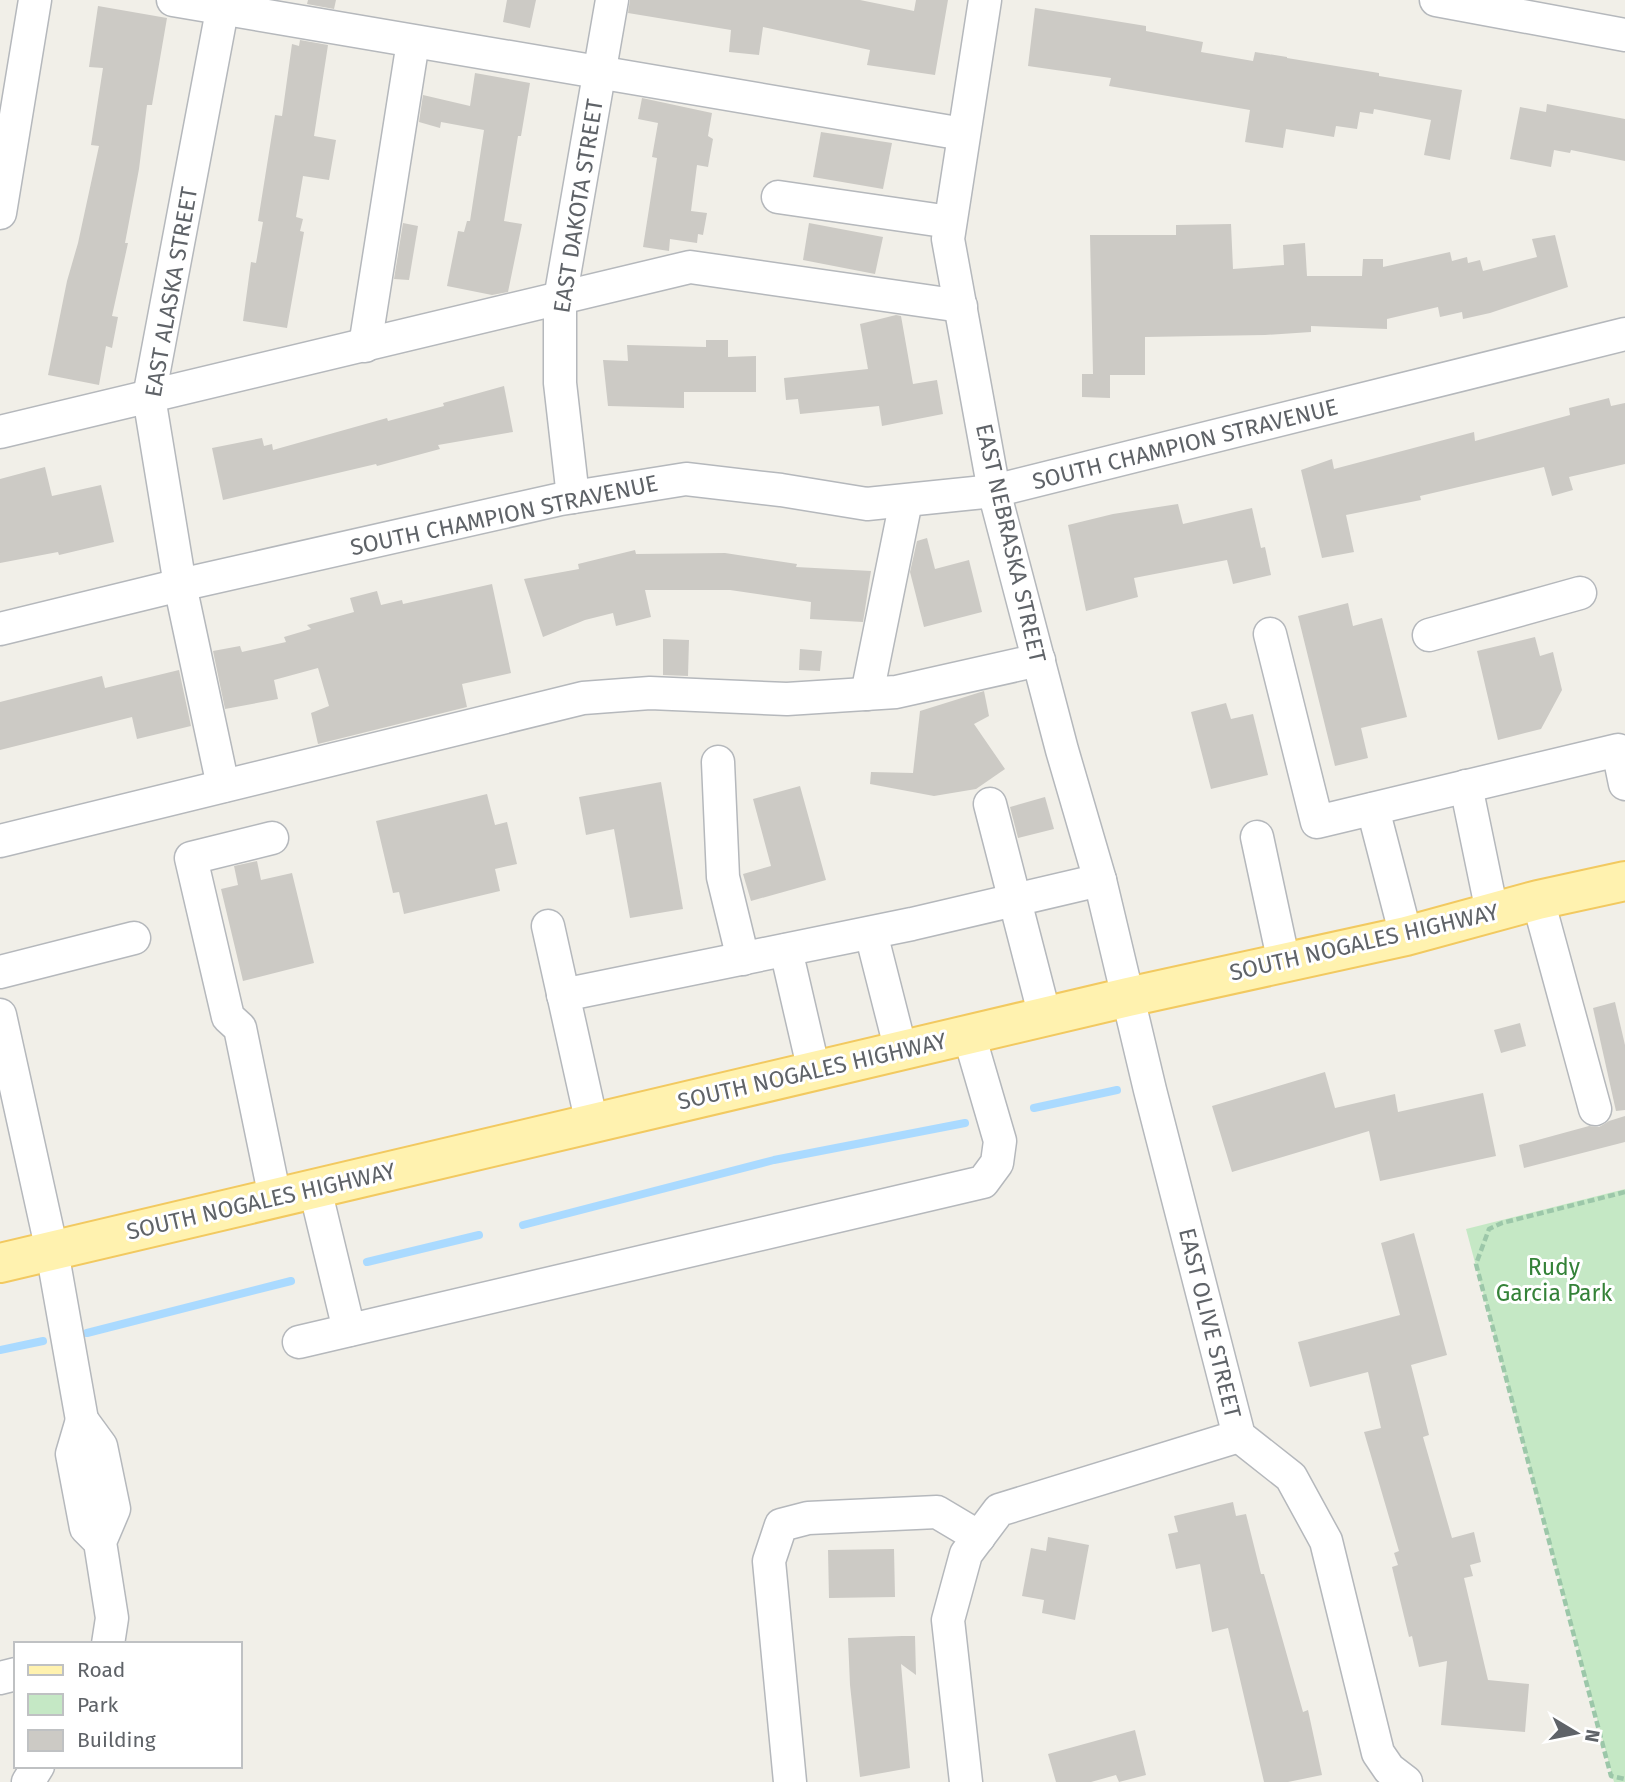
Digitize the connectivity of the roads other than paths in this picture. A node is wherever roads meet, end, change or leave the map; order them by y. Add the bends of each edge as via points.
1 (35, 0) edge
2 (173, 0) edge
3 (612, 0) edge
4 (985, 0) edge
5 (1436, 0) edge
6 (223, 4) edge
7 (1625, 35) edge
8 (414, 42) junction
9 (599, 74) junction
10 (962, 134) junction
11 (778, 197) dead end
12 (0, 213) edge
13 (950, 222) junction
14 (560, 299) junction
15 (961, 306) junction
16 (1625, 334) edge
17 (365, 346) junction
18 (149, 397) junction
19 (0, 432) edge
20 (994, 491) junction
21 (573, 497) junction
22 (906, 501) junction
23 (180, 585) junction
24 (1580, 593) dead end
25 (0, 629) edge
26 (1270, 634) dead end
27 (1429, 635) dead end
28 (1039, 660) junction
29 (867, 694) junction
30 (718, 762) dead end
31 (1624, 779) edge
32 (223, 786) junction
33 (1466, 786) junction
34 (990, 804) dead end
35 (1373, 808) junction
36 (1257, 836) dead end
37 (272, 838) dead end
38 (0, 841) edge
39 (1100, 880) junction
40 (1625, 881) edge
41 (1538, 900) junction
42 (1015, 901) junction
43 (1492, 912) junction
44 (548, 926) dead end
45 (871, 933) junction
46 (1406, 936) junction
47 (134, 938) dead end
48 (786, 950) junction
49 (743, 959) junction
50 (1284, 962) junction
51 (0, 972) edge
52 (563, 995) junction
53 (1128, 997) junction
54 (0, 1016) edge
55 (1045, 1017) junction
56 (969, 1035) junction
57 (901, 1051) junction
58 (814, 1071) junction
59 (1595, 1109) dead end
60 (592, 1124) junction
61 (315, 1189) junction
62 (275, 1198) junction
63 (52, 1251) junction
64 (0, 1263) edge
65 (349, 1331) junction
66 (299, 1342) dead end
67 (1239, 1436) junction
68 (979, 1537) junction
69 (108, 1642) edge
70 (1401, 1779) edge
71 (790, 1782) edge
72 (966, 1782) edge

1 - 12 street
2 - 6 street
3 - 9 street, EAST DAKOTA STREET
4 - 10 street, EAST NEBRASKA STREET
5 - 7 street
6 - 8 street
6 - 18 street, EAST ALASKA STREET
8 - 9 street
8 - 17 street
9 - 10 street
9 - 14 street, EAST DAKOTA STREET
10 - 13 street, EAST NEBRASKA STREET
11 - 13 street
13 - 15 street, EAST NEBRASKA STREET via 948,239
14 - 15 street via 690,267
14 - 17 street
14 - 21 street, EAST DAKOTA STREET via 560,383
15 - 20 street, EAST NEBRASKA STREET
16 - 20 street, SOUTH CHAMPION STRAVENUE
17 - 18 street
18 - 19 street
18 - 23 street, EAST ALASKA STREET
20 - 22 street, SOUTH CHAMPION STRAVENUE
20 - 28 street, EAST NEBRASKA STREET
21 - 22 street, SOUTH CHAMPION STRAVENUE via 686,479 867,504
21 - 23 street, SOUTH CHAMPION STRAVENUE
22 - 29 street
23 - 25 street, SOUTH CHAMPION STRAVENUE
23 - 32 street, EAST ALASKA STREET
24 - 27 street
26 - 35 street via 1317,822
28 - 29 street via 896,692
28 - 39 street, EAST NEBRASKA STREET
29 - 32 street via 787,699 650,693 583,698
30 - 49 street via 723,877
31 - 33 street via 1618,750
32 - 38 street
33 - 35 street
33 - 43 street
34 - 42 street
35 - 46 street
36 - 50 street
37 - 62 street via 191,858 228,1017 240,1028
39 - 42 street
39 - 53 street, EAST NEBRASKA STREET
40 - 41 main road, SOUTH NOGALES HIGHWAY
41 - 43 main road, SOUTH NOGALES HIGHWAY
41 - 59 street
42 - 45 street
42 - 55 street
43 - 46 main road, SOUTH NOGALES HIGHWAY
44 - 52 street
45 - 48 street
45 - 57 street
46 - 50 main road, SOUTH NOGALES HIGHWAY
47 - 51 street
48 - 49 street
48 - 58 street
49 - 52 street
50 - 53 main road, SOUTH NOGALES HIGHWAY
52 - 60 street
53 - 55 main road, SOUTH NOGALES HIGHWAY
53 - 67 street, EAST OLIVE STREET
54 - 63 street
55 - 56 main road, SOUTH NOGALES HIGHWAY
56 - 57 main road, SOUTH NOGALES HIGHWAY
56 - 65 street via 999,1141 997,1163 983,1182
57 - 58 main road, SOUTH NOGALES HIGHWAY
58 - 60 main road, SOUTH NOGALES HIGHWAY
60 - 61 main road, SOUTH NOGALES HIGHWAY
61 - 62 main road, SOUTH NOGALES HIGHWAY
61 - 65 street
62 - 63 main road, SOUTH NOGALES HIGHWAY
63 - 64 main road, SOUTH NOGALES HIGHWAY
63 - 69 street via 82,1420 101,1446 114,1509 100,1542 113,1618
65 - 66 street
67 - 68 street via 999,1510
67 - 70 street, EAST OLIVE STREET via 1291,1477 1326,1541 1378,1753
68 - 71 street via 937,1512 808,1518 781,1525 769,1561
68 - 72 street via 966,1554 948,1620

